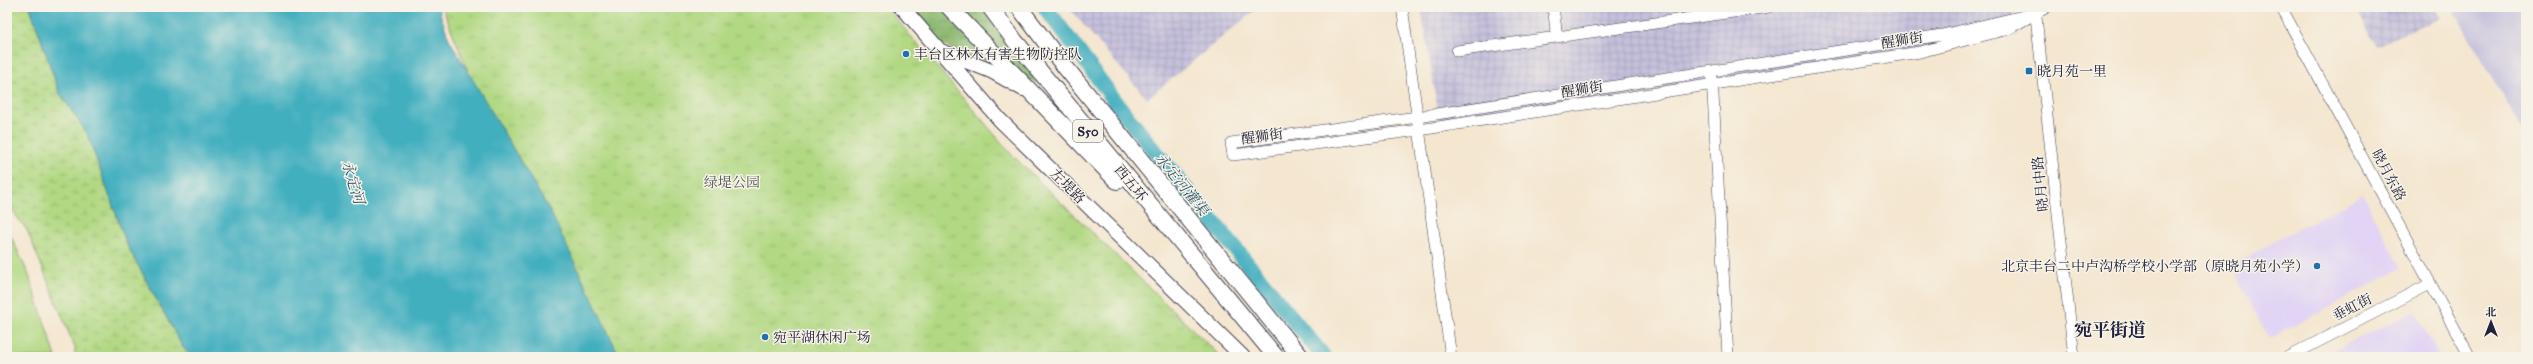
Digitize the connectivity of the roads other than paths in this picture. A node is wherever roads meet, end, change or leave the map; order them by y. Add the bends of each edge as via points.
1 (902, 7) edge
2 (949, 7) edge
3 (990, 7) edge
4 (1019, 7) edge
5 (1402, 7) edge
6 (1553, 7) edge
7 (1769, 7) edge
8 (2047, 7) edge
9 (2281, 7) edge
10 (2036, 10) edge
11 (1557, 37) junction
12 (937, 49) junction
13 (1458, 51) dead end
14 (1711, 71) junction
15 (1712, 84) junction
16 (1033, 95) junction
17 (1417, 117) junction
18 (1419, 130) junction
19 (1188, 254) junction
20 (2430, 284) junction
21 (1242, 357) edge
22 (1276, 357) edge
23 (1301, 357) edge
24 (1451, 357) edge
25 (1728, 357) edge
26 (2074, 357) edge
27 (2288, 357) edge
28 (2470, 357) edge

1 - 12 main road, 左堤路
2 - 16 highway
3 - 19 highway, 西五环 / S50
4 - 23 highway, 西五环 / S50
5 - 17 street
6 - 11 street
7 - 11 street
8 - 10 street, 醒狮街
9 - 20 street, 晓月东路
10 - 14 street, 醒狮街 via 1942,35
10 - 15 street, 醒狮街 via 2008,29 1945,47
10 - 26 street, 晓月中路
11 - 13 street
12 - 16 main road via 991,71
12 - 21 main road, 左堤路 via 1000,120
14 - 15 street
14 - 17 street, 醒狮街
15 - 18 street, 醒狮街
15 - 25 street
16 - 19 highway
17 - 18 street
17 - 18 street, 醒狮街 via 1231,143 1233,155
18 - 24 street
19 - 22 highway, 西五环 / S50
20 - 27 street, 垂虹街
20 - 28 street, 晓月东路

